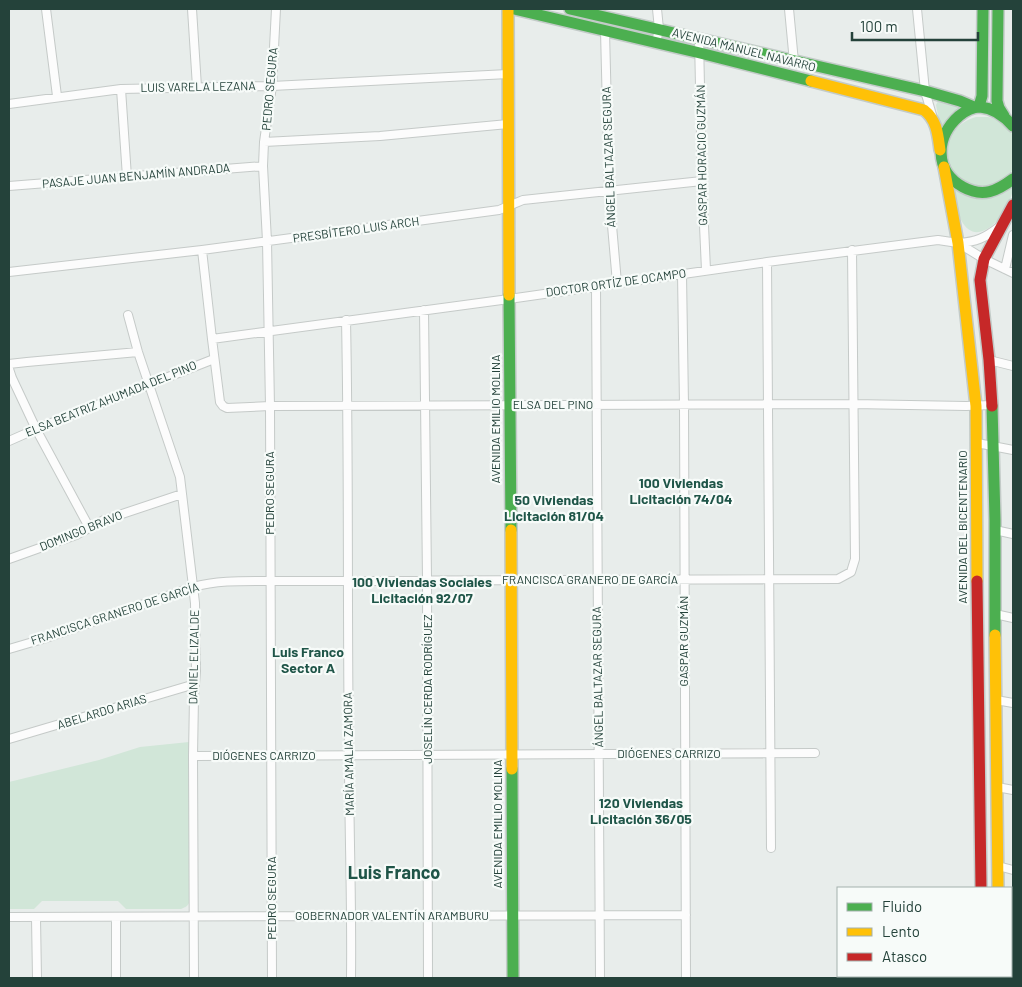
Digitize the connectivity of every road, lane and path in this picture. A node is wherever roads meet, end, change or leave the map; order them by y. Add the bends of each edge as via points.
1 (46, 9) edge
2 (192, 9) edge
3 (276, 9) edge
4 (508, 9) edge
5 (514, 9) edge
6 (570, 9) edge
7 (657, 9) edge
8 (789, 9) edge
9 (917, 9) edge
10 (983, 9) edge
11 (998, 9) edge
12 (534, 11) edge
13 (659, 29) junction
14 (605, 31) junction
15 (700, 39) junction
16 (656, 43) junction
17 (700, 53) junction
18 (794, 62) junction
19 (508, 74) junction
20 (272, 86) junction
21 (197, 87) junction
22 (121, 89) junction
23 (925, 91) junction
24 (58, 96) junction
25 (9, 104) edge
26 (976, 107) junction
27 (932, 116) junction
28 (1011, 123) edge
29 (508, 124) junction
30 (264, 142) junction
31 (940, 150) junction
32 (263, 166) junction
33 (944, 167) junction
34 (127, 177) junction
35 (1013, 179) edge
36 (702, 181) junction
37 (9, 186) edge
38 (609, 191) junction
39 (1013, 205) edge
40 (509, 206) junction
41 (1002, 225) junction
42 (1013, 235) edge
43 (267, 242) junction
44 (958, 243) junction
45 (202, 250) junction
46 (852, 250) junction
47 (984, 259) junction
48 (767, 262) junction
49 (706, 270) junction
50 (1009, 271) edge
51 (9, 272) edge
52 (682, 274) junction
53 (617, 283) junction
54 (596, 286) junction
55 (509, 299) junction
56 (424, 310) junction
57 (128, 315) dead end
58 (346, 320) junction
59 (269, 331) junction
60 (212, 339) junction
61 (138, 352) junction
62 (214, 359) junction
63 (988, 360) junction
64 (9, 364) edge
65 (1013, 366) edge
66 (9, 369) edge
67 (149, 384) junction
68 (854, 404) junction
69 (596, 405) junction
70 (684, 405) junction
71 (768, 405) junction
72 (992, 405) junction
73 (270, 406) junction
74 (348, 406) junction
75 (426, 406) junction
76 (510, 406) junction
77 (976, 406) junction
78 (36, 429) junction
79 (9, 441) edge
80 (977, 443) junction
81 (994, 446) junction
82 (1013, 450) edge
83 (182, 494) junction
84 (89, 527) junction
85 (995, 530) junction
86 (1013, 534) edge
87 (9, 559) edge
88 (770, 579) junction
89 (348, 580) junction
90 (427, 580) junction
91 (511, 580) junction
92 (597, 580) junction
93 (684, 580) junction
94 (270, 581) junction
95 (193, 587) junction
96 (995, 614) junction
97 (1013, 618) edge
98 (9, 649) edge
99 (195, 684) junction
100 (996, 700) junction
101 (1013, 703) edge
102 (9, 739) edge
103 (771, 753) junction
104 (815, 753) dead end
105 (511, 754) junction
106 (599, 754) junction
107 (684, 754) junction
108 (348, 755) junction
109 (428, 755) junction
110 (193, 756) junction
111 (272, 756) junction
112 (997, 787) junction
113 (1013, 790) edge
114 (772, 848) dead end
115 (998, 866) junction
116 (1013, 870) edge
117 (981, 887) edge
118 (998, 887) edge
119 (512, 914) junction
120 (600, 914) junction
121 (428, 915) junction
122 (686, 915) junction
123 (272, 916) junction
124 (352, 916) junction
125 (116, 917) junction
126 (194, 917) junction
127 (9, 918) edge
128 (36, 918) junction
129 (36, 978) edge
130 (116, 978) edge
131 (194, 978) edge
132 (272, 978) edge
133 (351, 978) edge
134 (428, 978) edge
135 (512, 978) edge
136 (600, 978) edge
137 (686, 978) edge

1 - 24 street
2 - 21 street
3 - 20 street, PEDRO SEGURA
4 - 19 main road, AVENIDA EMILIO MOLINA
5 - 12 main road, AVENIDA MANUEL NAVARRO
6 - 13 main road, AVENIDA MANUEL NAVARRO
7 - 13 street
8 - 18 street
9 - 23 street
10 - 26 main road via 982,96
11 - 28 main road via 997,102
12 - 14 main road, AVENIDA MANUEL NAVARRO
13 - 15 main road, AVENIDA MANUEL NAVARRO
13 - 16 street
14 - 16 main road, AVENIDA MANUEL NAVARRO
14 - 38 street, ÁNGEL BALTAZAR SEGURA
15 - 17 street, GASPAR HORACIO GUZMÁN
15 - 18 main road, AVENIDA MANUEL NAVARRO
16 - 17 main road, AVENIDA MANUEL NAVARRO
17 - 27 main road, AVENIDA MANUEL NAVARRO via 924,110
17 - 36 street, GASPAR HORACIO GUZMÁN
18 - 23 main road, AVENIDA MANUEL NAVARRO
19 - 20 street, LUIS VARELA LEZANA
19 - 29 main road, AVENIDA EMILIO MOLINA
20 - 21 street, LUIS VARELA LEZANA
20 - 30 street, PEDRO SEGURA
21 - 22 street, LUIS VARELA LEZANA
22 - 24 street, LUIS VARELA LEZANA
22 - 34 street
23 - 26 main road, AVENIDA MANUEL NAVARRO
23 - 27 street
24 - 25 street, LUIS VARELA LEZANA
26 - 28 main road, AVENIDA MANUEL NAVARRO via 994,111
26 - 31 main road via 951,123
27 - 31 main road
29 - 30 street via 380,136
29 - 40 main road, AVENIDA EMILIO MOLINA
30 - 32 street, PEDRO SEGURA
31 - 33 main road, AVENIDA DEL BICENTENARIO
32 - 34 street, PASAJE JUAN BENJAMÍN ANDRADA
32 - 43 street, PEDRO SEGURA
33 - 35 main road via 954,182 974,193 996,191
33 - 44 main road, AVENIDA DEL BICENTENARIO
34 - 37 street, PASAJE JUAN BENJAMÍN ANDRADA
36 - 38 street, PRESBÍTERO LUIS ARCH
36 - 49 street, GASPAR HORACIO GUZMÁN
38 - 40 street, PRESBÍTERO LUIS ARCH via 523,200
38 - 53 street, ÁNGEL BALTAZAR SEGURA
39 - 41 main road
40 - 43 street, PRESBÍTERO LUIS ARCH
40 - 55 main road, AVENIDA EMILIO MOLINA
41 - 44 street via 980,240
41 - 47 main road
42 - 50 street
43 - 45 street, PRESBÍTERO LUIS ARCH
43 - 59 street, PEDRO SEGURA
44 - 46 street, DOCTOR ORTÍZ DE OCAMPO via 938,240
44 - 47 street, DOCTOR ORTÍZ DE OCAMPO
44 - 77 main road, AVENIDA DEL BICENTENARIO
45 - 51 street, PRESBÍTERO LUIS ARCH
45 - 60 street
46 - 48 street, DOCTOR ORTÍZ DE OCAMPO
46 - 68 street
47 - 50 street, DOCTOR ORTÍZ DE OCAMPO
47 - 63 main road via 980,280
48 - 49 street, DOCTOR ORTÍZ DE OCAMPO
48 - 71 street
49 - 52 street, DOCTOR ORTÍZ DE OCAMPO
52 - 53 street, DOCTOR ORTÍZ DE OCAMPO
52 - 70 street, GASPAR GUZMÁN
53 - 54 street, DOCTOR ORTÍZ DE OCAMPO
54 - 55 street, DOCTOR ORTÍZ DE OCAMPO
54 - 69 street, ÁNGEL BALTAZAR SEGURA
55 - 56 street, DOCTOR ORTÍZ DE OCAMPO
55 - 76 main road, AVENIDA EMILIO MOLINA
56 - 58 street, DOCTOR ORTÍZ DE OCAMPO
56 - 75 street, JOSELÍN CERDA RODRÍGUEZ
57 - 61 street, DANIEL ELIZALDE
58 - 59 street, DOCTOR ORTÍZ DE OCAMPO
58 - 74 street, MARÍA AMALIA ZAMORA
59 - 60 street, DOCTOR ORTÍZ DE OCAMPO
59 - 73 street, PEDRO SEGURA
60 - 62 street
61 - 64 street
61 - 67 street, DANIEL ELIZALDE
62 - 67 street, ELSA BEATRIZ AHUMADA DEL PINO
62 - 73 street, ELSA DEL PINO via 222,406
63 - 65 street
63 - 72 main road
66 - 78 street
67 - 78 street, ELSA BEATRIZ AHUMADA DEL PINO
67 - 83 street, DANIEL ELIZALDE via 180,476
68 - 71 street, ELSA DEL PINO
68 - 77 street, ELSA DEL PINO
68 - 88 street, FRANCISCA GRANERO DE GARCÍA via 855,559 851,572 838,579
69 - 70 street, ELSA DEL PINO
69 - 76 street, ELSA DEL PINO
69 - 92 street, ÁNGEL BALTAZAR SEGURA
70 - 71 street, ELSA DEL PINO
70 - 93 street, GASPAR GUZMÁN
71 - 88 street
72 - 77 street, ELSA DEL PINO
72 - 81 main road
73 - 74 street, ELSA DEL PINO
73 - 94 street, PEDRO SEGURA
74 - 75 street, ELSA DEL PINO
74 - 89 street, MARÍA AMALIA ZAMORA
75 - 76 street, ELSA DEL PINO
75 - 90 street, JOSELÍN CERDA RODRÍGUEZ
76 - 91 main road, AVENIDA EMILIO MOLINA
77 - 80 main road, AVENIDA DEL BICENTENARIO
78 - 79 street, ELSA BEATRIZ AHUMADA DEL PINO
78 - 84 street
80 - 81 street
80 - 117 main road, AVENIDA DEL BICENTENARIO
81 - 82 street
81 - 85 main road
83 - 84 street, DOMINGO BRAVO
83 - 95 street, DANIEL ELIZALDE
84 - 87 street, DOMINGO BRAVO via 76,535
85 - 86 street
85 - 96 main road
88 - 93 street, FRANCISCA GRANERO DE GARCÍA
88 - 103 street
89 - 90 street, FRANCISCA GRANERO DE GARCÍA
89 - 94 street, FRANCISCA GRANERO DE GARCÍA
89 - 108 street, MARÍA AMALIA ZAMORA
90 - 91 street, FRANCISCA GRANERO DE GARCÍA
90 - 109 street, JOSELÍN CERDA RODRÍGUEZ
91 - 92 street, FRANCISCA GRANERO DE GARCÍA
91 - 105 main road, AVENIDA EMILIO MOLINA
92 - 93 street, FRANCISCA GRANERO DE GARCÍA
92 - 106 street, ÁNGEL BALTAZAR SEGURA
93 - 107 street, GASPAR GUZMÁN
94 - 95 street, FRANCISCA GRANERO DE GARCÍA via 208,583
94 - 111 street, PEDRO SEGURA
95 - 98 street, FRANCISCA GRANERO DE GARCÍA
95 - 99 street, DANIEL ELIZALDE
96 - 97 street
96 - 100 main road
99 - 102 street, ABELARDO ARIAS
99 - 110 street, DANIEL ELIZALDE
100 - 101 street
100 - 112 main road
103 - 104 street, DIÓGENES CARRIZO
103 - 107 street, DIÓGENES CARRIZO
103 - 114 street
105 - 106 street, DIÓGENES CARRIZO
105 - 109 street, DIÓGENES CARRIZO
105 - 119 main road, AVENIDA EMILIO MOLINA
106 - 107 street, DIÓGENES CARRIZO
106 - 120 street, ÁNGEL BALTAZAR SEGURA
107 - 122 street, GASPAR GUZMÁN
108 - 109 street, DIÓGENES CARRIZO
108 - 111 street, DIÓGENES CARRIZO
108 - 124 street, MARÍA AMALIA ZAMORA
109 - 121 street, JOSELÍN CERDA RODRÍGUEZ
110 - 111 street, DIÓGENES CARRIZO
110 - 126 street, DANIEL ELIZALDE
111 - 123 street, PEDRO SEGURA
112 - 113 street
112 - 115 main road
115 - 116 street
115 - 118 main road
119 - 120 street, GOBERNADOR VALENTÍN ARAMBURU
119 - 121 street, GOBERNADOR VALENTÍN ARAMBURU
119 - 135 main road, AVENIDA EMILIO MOLINA
120 - 122 street, GOBERNADOR VALENTÍN ARAMBURU
120 - 136 street, ÁNGEL BALTAZAR SEGURA
121 - 124 street, GOBERNADOR VALENTÍN ARAMBURU
121 - 134 street, JOSELÍN CERDA RODRÍGUEZ
122 - 137 street, GASPAR GUZMÁN
123 - 124 street, GOBERNADOR VALENTÍN ARAMBURU
123 - 126 street, GOBERNADOR VALENTÍN ARAMBURU
123 - 132 street, PEDRO SEGURA
124 - 133 street, MARÍA AMALIA ZAMORA
125 - 126 street, GOBERNADOR VALENTÍN ARAMBURU
125 - 128 street, GOBERNADOR VALENTÍN ARAMBURU
125 - 130 street
126 - 131 street, DANIEL ELIZALDE
127 - 128 street, GOBERNADOR VALENTÍN ARAMBURU
128 - 129 street

